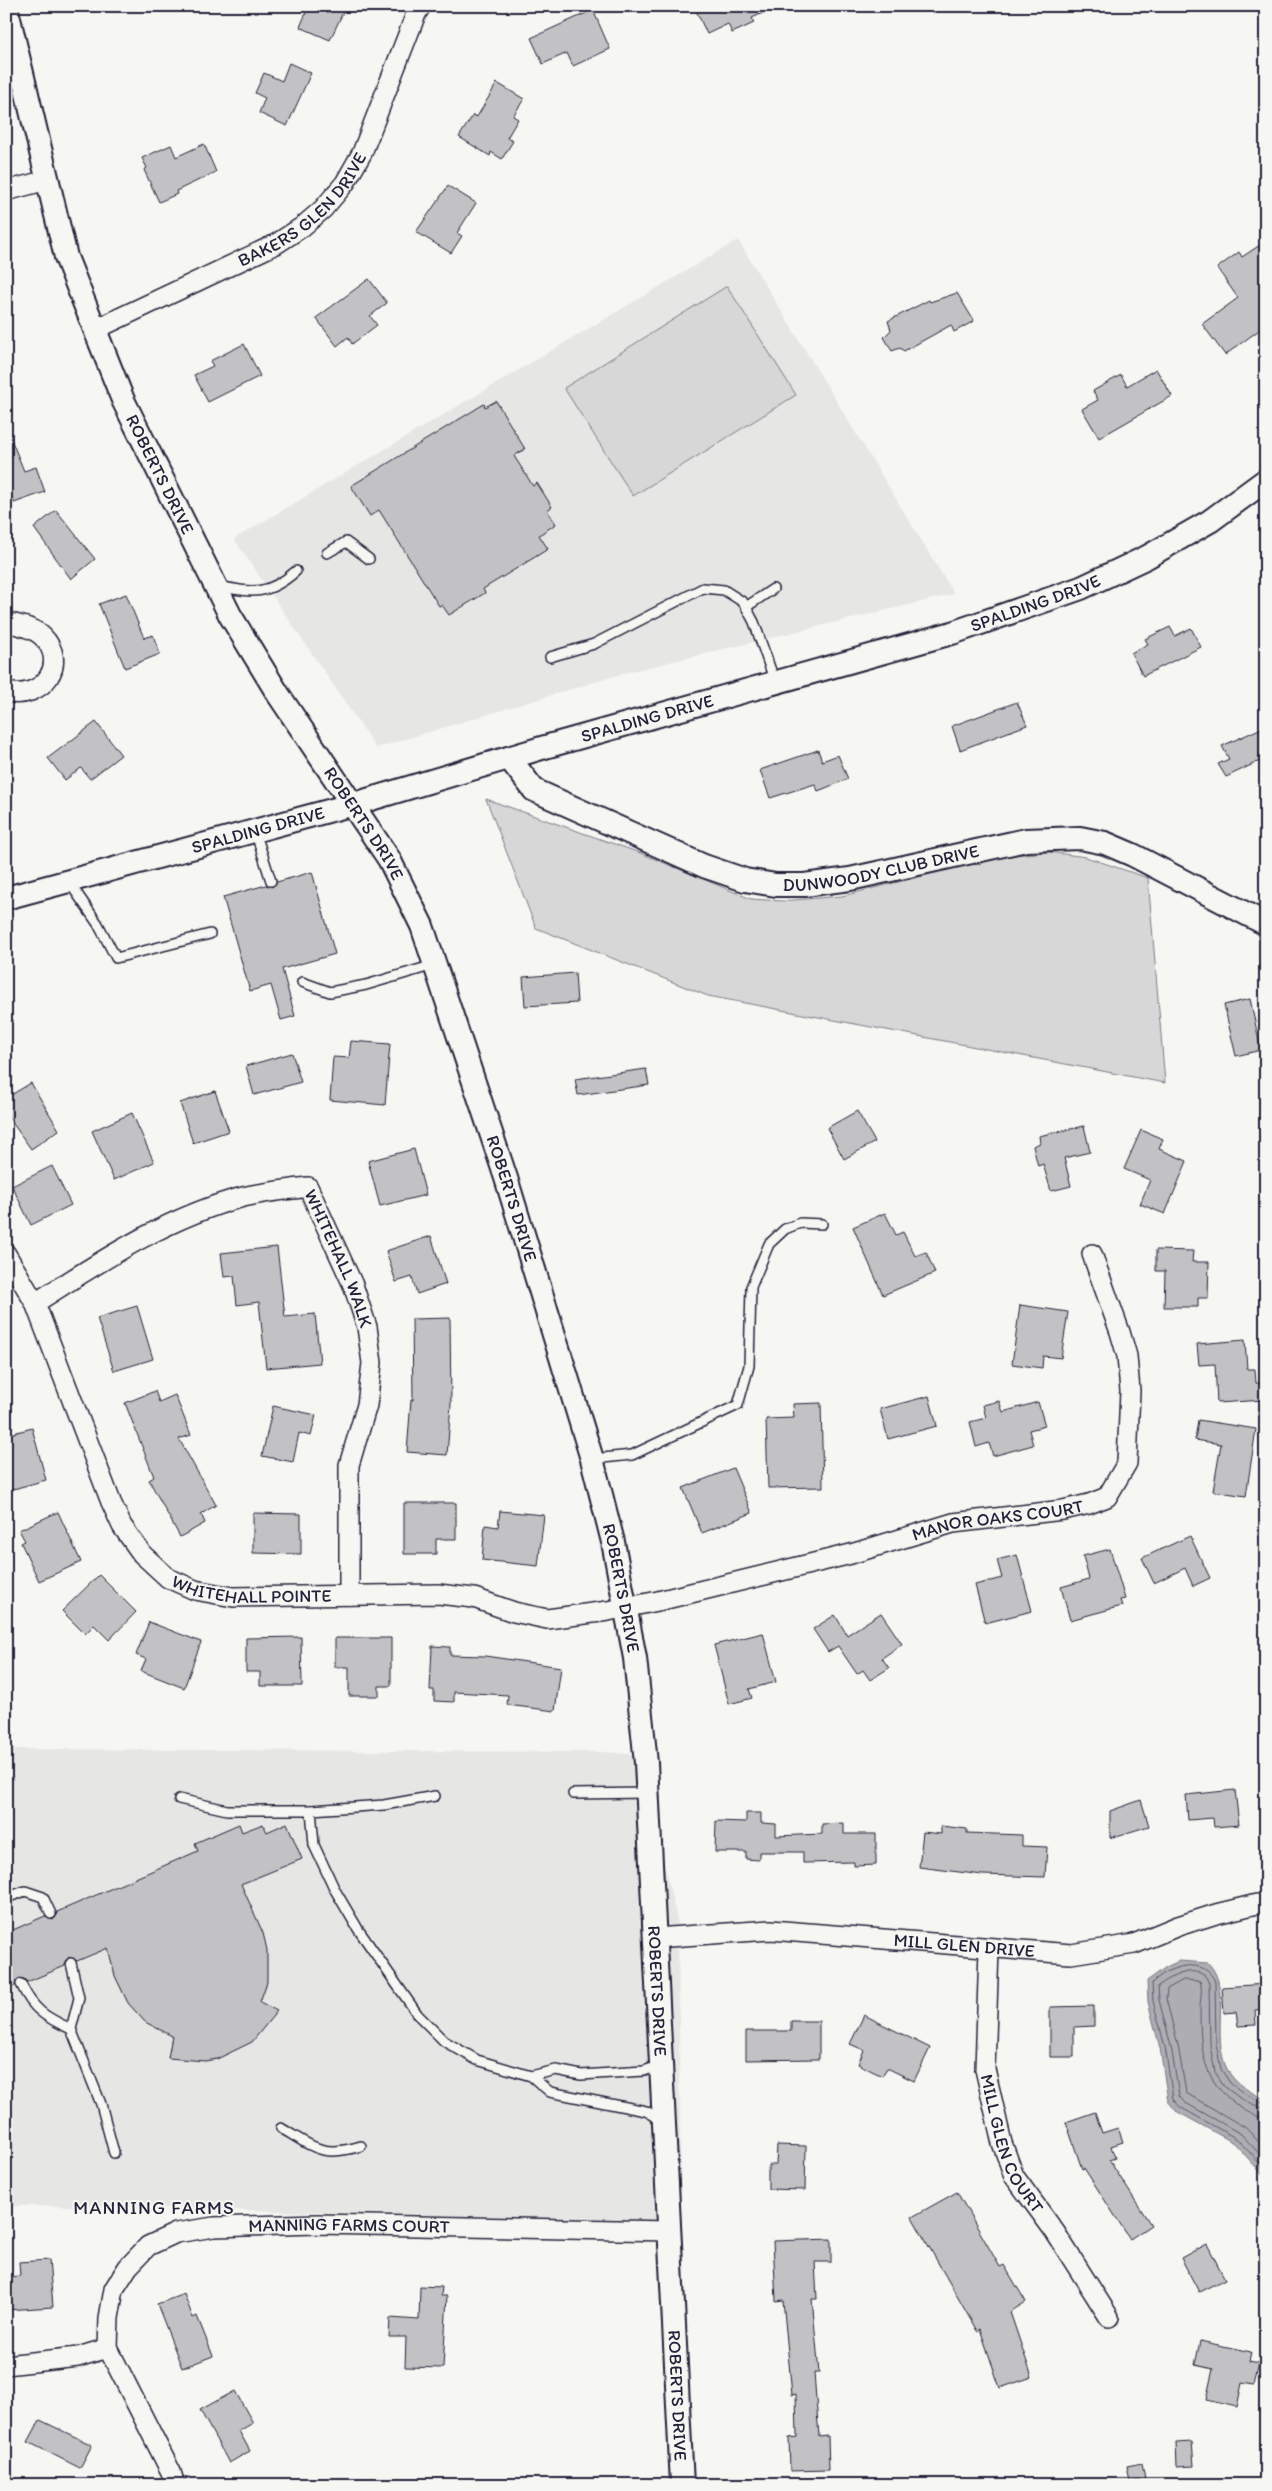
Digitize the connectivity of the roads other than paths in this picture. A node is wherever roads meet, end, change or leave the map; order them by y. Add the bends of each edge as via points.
1 (6, 6) edge
2 (422, 6) edge
3 (47, 180) junction
4 (6, 191) edge
5 (94, 330) junction
6 (1266, 480) edge
7 (328, 553) dead end
8 (369, 559) dead end
9 (296, 571) dead end
10 (215, 586) junction
11 (773, 589) dead end
12 (746, 608) junction
13 (6, 622) edge
14 (550, 656) dead end
15 (775, 682) junction
16 (6, 692) edge
17 (509, 758) junction
18 (354, 804) junction
19 (254, 831) junction
20 (68, 881) junction
21 (271, 881) dead end
22 (6, 898) edge
23 (1266, 924) edge
24 (210, 934) dead end
25 (435, 965) junction
26 (302, 982) dead end
27 (822, 1224) dead end
28 (6, 1254) edge
29 (1092, 1254) dead end
30 (35, 1302) junction
31 (592, 1458) junction
32 (349, 1595) junction
33 (634, 1606) junction
34 (648, 1793) junction
35 (573, 1794) dead end
36 (435, 1796) dead end
37 (179, 1798) dead end
38 (311, 1810) junction
39 (6, 1898) edge
40 (1266, 1905) edge
41 (51, 1914) dead end
42 (655, 1938) junction
43 (989, 1949) junction
44 (71, 1963) dead end
45 (22, 1984) dead end
46 (71, 2028) junction
47 (661, 2065) junction
48 (531, 2076) junction
49 (663, 2121) junction
50 (281, 2128) dead end
51 (361, 2146) dead end
52 (114, 2153) dead end
53 (669, 2231) junction
54 (1109, 2316) dead end
55 (108, 2348) junction
56 (6, 2365) edge
57 (175, 2485) edge
58 (682, 2485) edge

1 - 3 street, ROBERTS DRIVE
2 - 5 street, BAKERS GLEN DRIVE via 416,14 362,153 345,183 322,209 276,244
3 - 4 street
3 - 5 street, ROBERTS DRIVE via 66,257
5 - 10 street, ROBERTS DRIVE via 123,400
6 - 15 street, SPALDING DRIVE via 1210,521 1081,588 952,633
7 - 8 lane via 346,542
9 - 10 lane via 284,582 265,591 248,592
10 - 18 street, ROBERTS DRIVE via 278,694
11 - 12 lane
12 - 14 lane via 743,602 724,590 703,588 594,644
12 - 15 lane
13 - 16 street via 43,636 52,651 52,671 43,686 26,694
15 - 17 street, SPALDING DRIVE
17 - 18 street, SPALDING DRIVE
17 - 23 street, DUNWOODY CLUB DRIVE via 534,790 704,866 745,880 804,885 850,879 1026,840 1080,838 1133,855
18 - 19 street, SPALDING DRIVE
18 - 25 street, ROBERTS DRIVE via 405,890
19 - 20 street, SPALDING DRIVE
19 - 21 lane
20 - 22 street, SPALDING DRIVE
20 - 24 lane via 98,924 116,958
25 - 26 lane via 330,992
25 - 31 street, ROBERTS DRIVE via 506,1178
27 - 31 lane via 800,1223 785,1228 769,1244 751,1287 749,1366 738,1405 632,1455
28 - 30 street, WHITEHALL POINTE
29 - 33 street, MANOR OAKS COURT via 1120,1332 1130,1391 1127,1464 1107,1497 1063,1510 953,1523 851,1554
30 - 32 street, WHITEHALL POINTE via 111,1502 122,1526 142,1554 168,1578 195,1590 233,1597
30 - 32 street, WHITEHALL WALK via 176,1220 244,1197 308,1187 353,1285 367,1327 372,1364 367,1405 349,1466
31 - 33 street, ROBERTS DRIVE via 613,1542
32 - 33 street, WHITEHALL POINTE via 438,1594 474,1598 547,1620
33 - 34 street, ROBERTS DRIVE
34 - 35 lane
34 - 42 street, ROBERTS DRIVE
36 - 38 lane via 384,1805
37 - 38 lane via 227,1810
38 - 48 lane via 314,1845 335,1890 418,2015 444,2041 477,2060
39 - 41 lane via 25,1891 43,1897
40 - 43 street, MILL GLEN DRIVE via 1257,1904 1216,1914 1134,1944 1071,1954
42 - 43 street, MILL GLEN DRIVE via 771,1930 858,1935
42 - 47 street, ROBERTS DRIVE
43 - 54 street, MILL GLEN COURT via 985,2069 1002,2143 1014,2176
44 - 46 lane via 79,1998
45 - 46 lane via 29,2002 46,2017
46 - 52 lane via 101,2104
47 - 48 lane via 644,2071 581,2075 556,2070
47 - 49 street, ROBERTS DRIVE
48 - 49 lane via 550,2092 646,2111
49 - 53 street, ROBERTS DRIVE
50 - 51 lane via 318,2150 342,2152
53 - 55 street, MANNING FARMS COURT via 317,2224 214,2227 176,2233 148,2246 128,2267 114,2289
53 - 58 street, ROBERTS DRIVE
55 - 56 street via 78,2357
55 - 57 street via 172,2472

